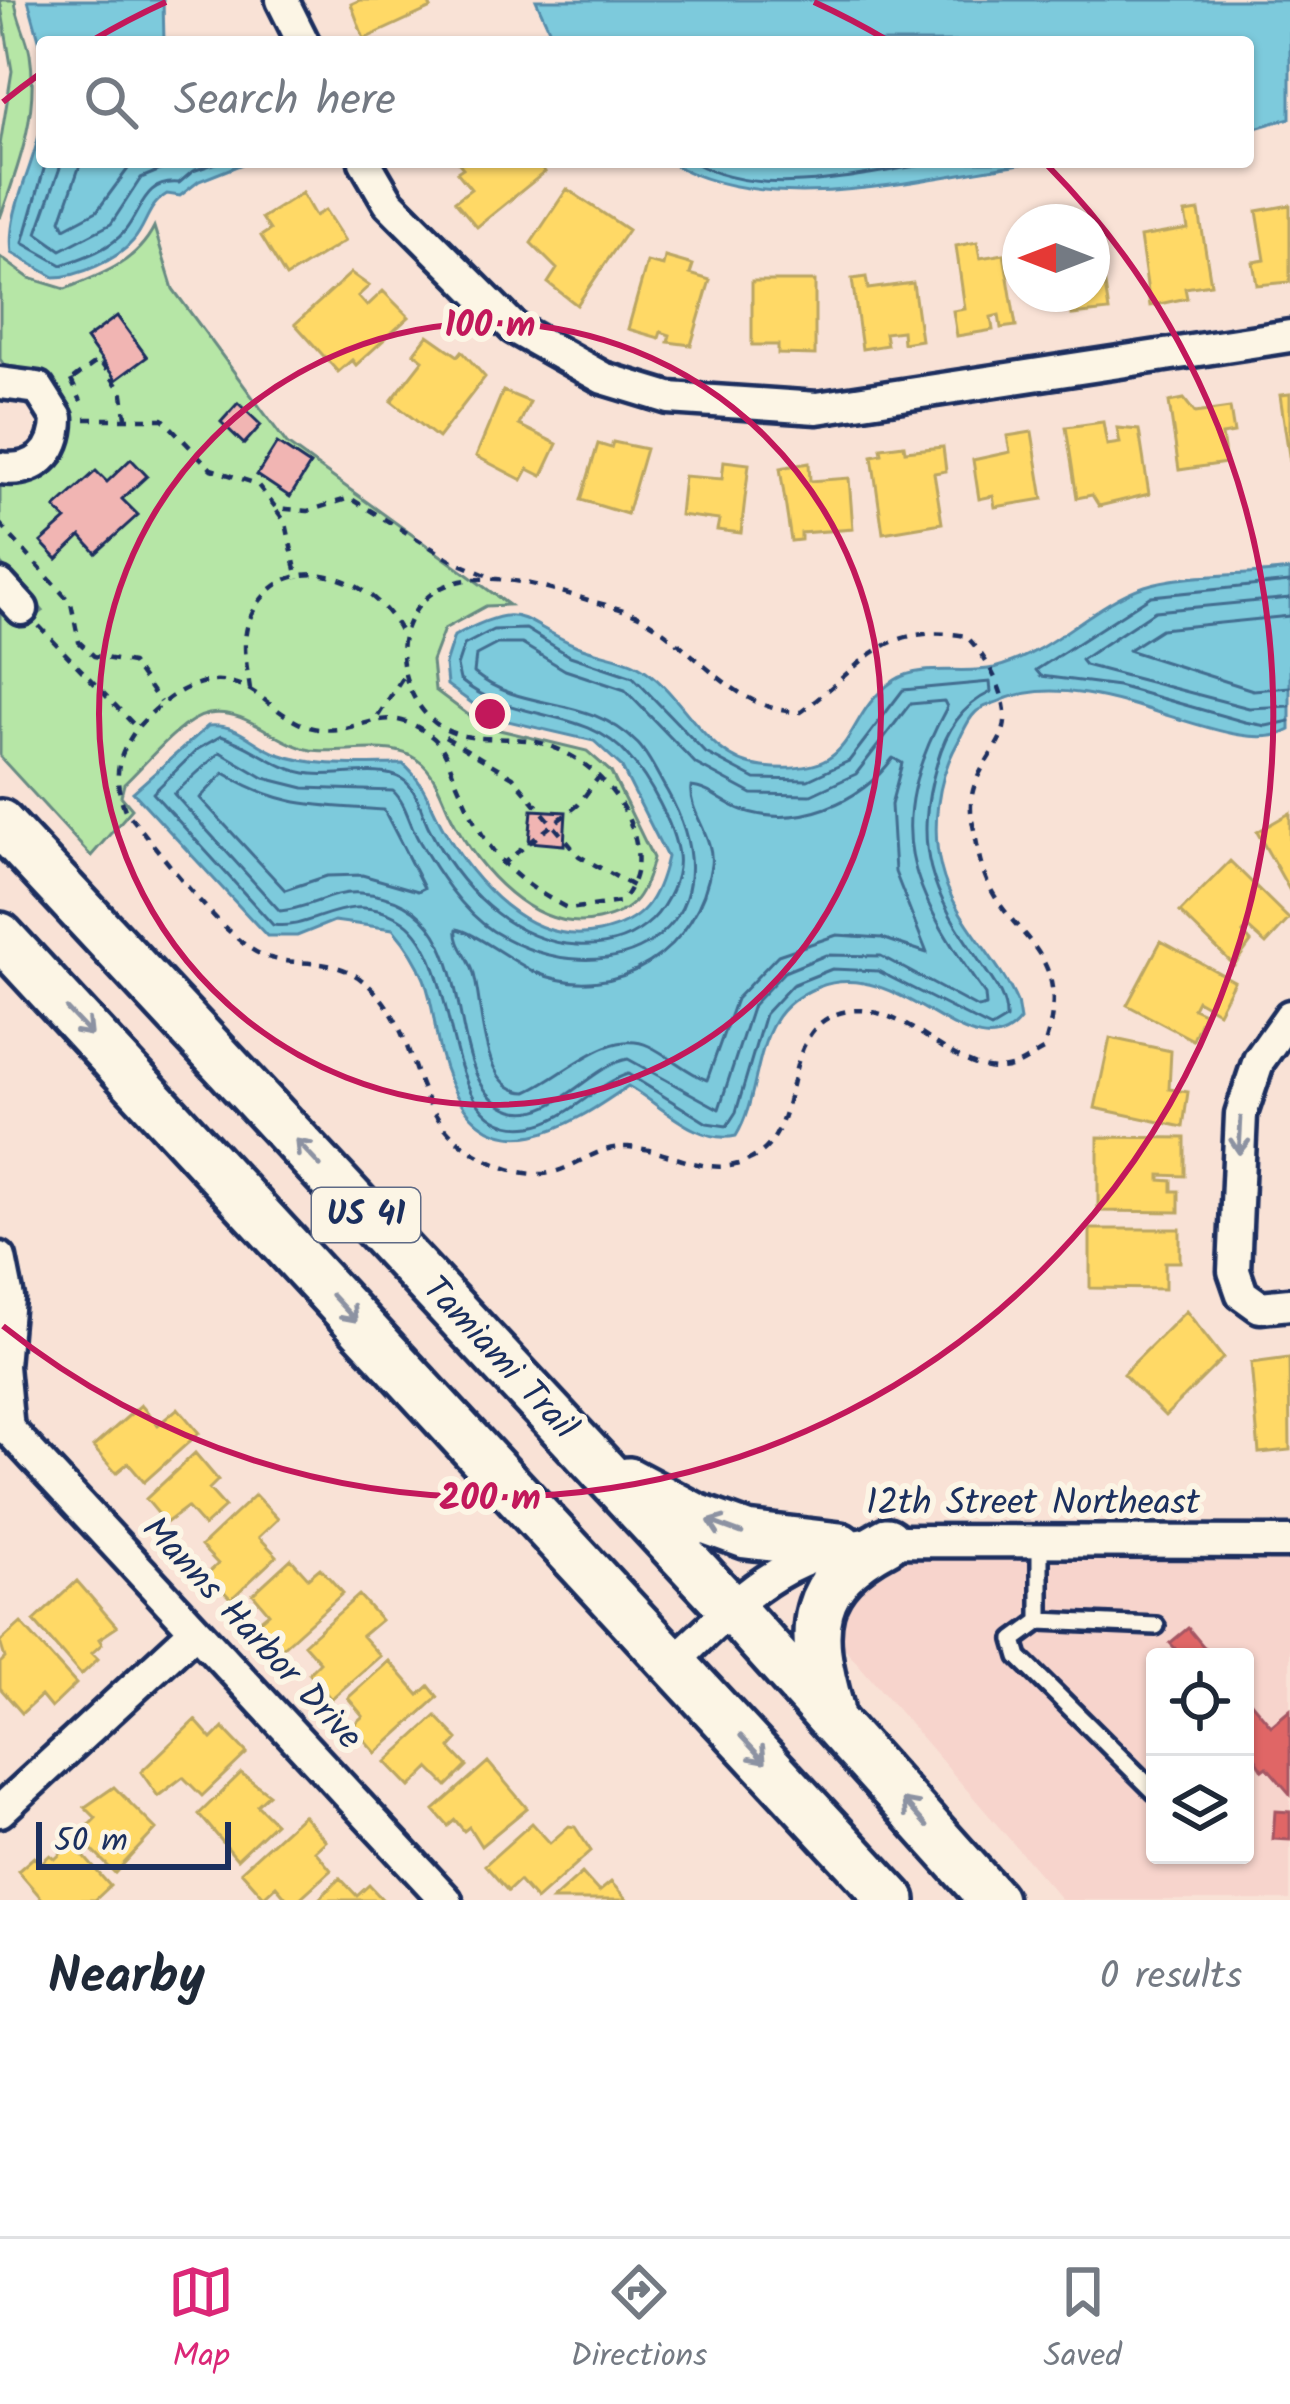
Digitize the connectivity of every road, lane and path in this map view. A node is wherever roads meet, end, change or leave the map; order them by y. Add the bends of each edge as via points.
1 (282, 0) edge
2 (300, 36) edge
3 (369, 168) edge
4 (1290, 336) edge
5 (0, 383) edge
6 (52, 408) junction
7 (126, 417) junction
8 (0, 468) edge
9 (276, 508) junction
10 (0, 524) edge
11 (486, 574) junction
12 (298, 579) junction
13 (0, 585) edge
14 (22, 609) joint
15 (404, 639) junction
16 (405, 673) junction
17 (250, 689) junction
18 (160, 702) junction
19 (378, 716) junction
20 (137, 728) junction
21 (445, 738) junction
22 (599, 776) junction
23 (0, 823) edge
24 (553, 823) junction
25 (501, 865) junction
26 (633, 886) junction
27 (0, 936) edge
28 (1288, 1032) edge
29 (0, 1258) edge
30 (1290, 1304) edge
31 (3, 1328) edge
32 (4, 1425) edge
33 (598, 1465) junction
34 (887, 1540) junction
35 (1040, 1540) junction
36 (1290, 1542) edge
37 (840, 1546) junction
38 (731, 1608) junction
39 (1040, 1621) junction
40 (1156, 1626) dead end
41 (195, 1631) junction
42 (673, 1664) junction
43 (834, 1722) junction
44 (1132, 1763) junction
45 (1146, 1764) edge
46 (1146, 1781) edge
47 (0, 1811) edge
48 (446, 1900) edge
49 (892, 1900) edge
50 (993, 1900) edge

1 - 2 street
3 - 4 street via 389,203 514,328 603,378 669,398 817,408
5 - 6 street via 26,382
6 - 7 path
6 - 7 path via 98,360 123,394
6 - 8 street via 52,447 43,458
7 - 9 path via 163,419 211,469 257,484
9 - 11 path via 308,511 350,498
9 - 12 path
10 - 18 path via 71,603 79,642 94,656 132,663
11 - 15 path via 422,604
11 - 20 path via 646,619 727,684 784,712 801,712 883,643 913,634 966,636 986,656 1004,713 1004,731 985,755 971,803 980,862 1003,910 1044,956 1057,991 1043,1050 1008,1069 970,1063 911,1025 839,1012 803,1048 771,1143 752,1159 692,1165 625,1146 542,1174 508,1170 443,1131 384,999 328,962 264,956 238,940 125,810 118,756
12 - 15 path via 320,574 364,586
12 - 17 path via 265,596 250,618
13 - 14 street
14 - 20 path
15 - 16 path
16 - 19 path
16 - 21 path
17 - 18 path via 188,685
17 - 19 path via 314,730
18 - 20 path
19 - 21 path
21 - 22 path via 533,741
21 - 24 path via 513,777
21 - 25 path via 479,833
22 - 24 path
22 - 26 path via 629,817 638,868
33 -> 23 main road, Tamiami Trail / US 41
24 - 25 path
24 - 26 path via 579,856
25 - 26 path via 569,909 621,902
27 -> 42 main road, US 41
28 -> 30 street via 1259,1060 1241,1114 1234,1271 1242,1294 1259,1307
29 - 31 street via 8,1298
31 - 32 street
32 - 41 street, Manns Harbor Drive
37 -> 33 main road via 746,1535
33 - 38 main road, Tamiami Trail / US 41
34 - 35 street, 12th Street Northeast
34 - 37 street, 12th Street Northeast
34 - 43 main road via 853,1558 816,1618 814,1651
35 - 36 street, 12th Street Northeast
35 - 39 lane
37 - 38 street, 12th Street Northeast via 771,1574
38 - 42 street, 12th Street Northeast
38 - 43 main road, Tamiami Trail / US 41
39 - 40 lane
39 - 44 lane via 1014,1640 1019,1657
41 - 47 street
41 - 48 street, Manns Harbor Drive
42 -> 49 main road, US 41
50 -> 43 main road, Tamiami Trail / US 41
44 - 45 lane
44 - 46 lane

